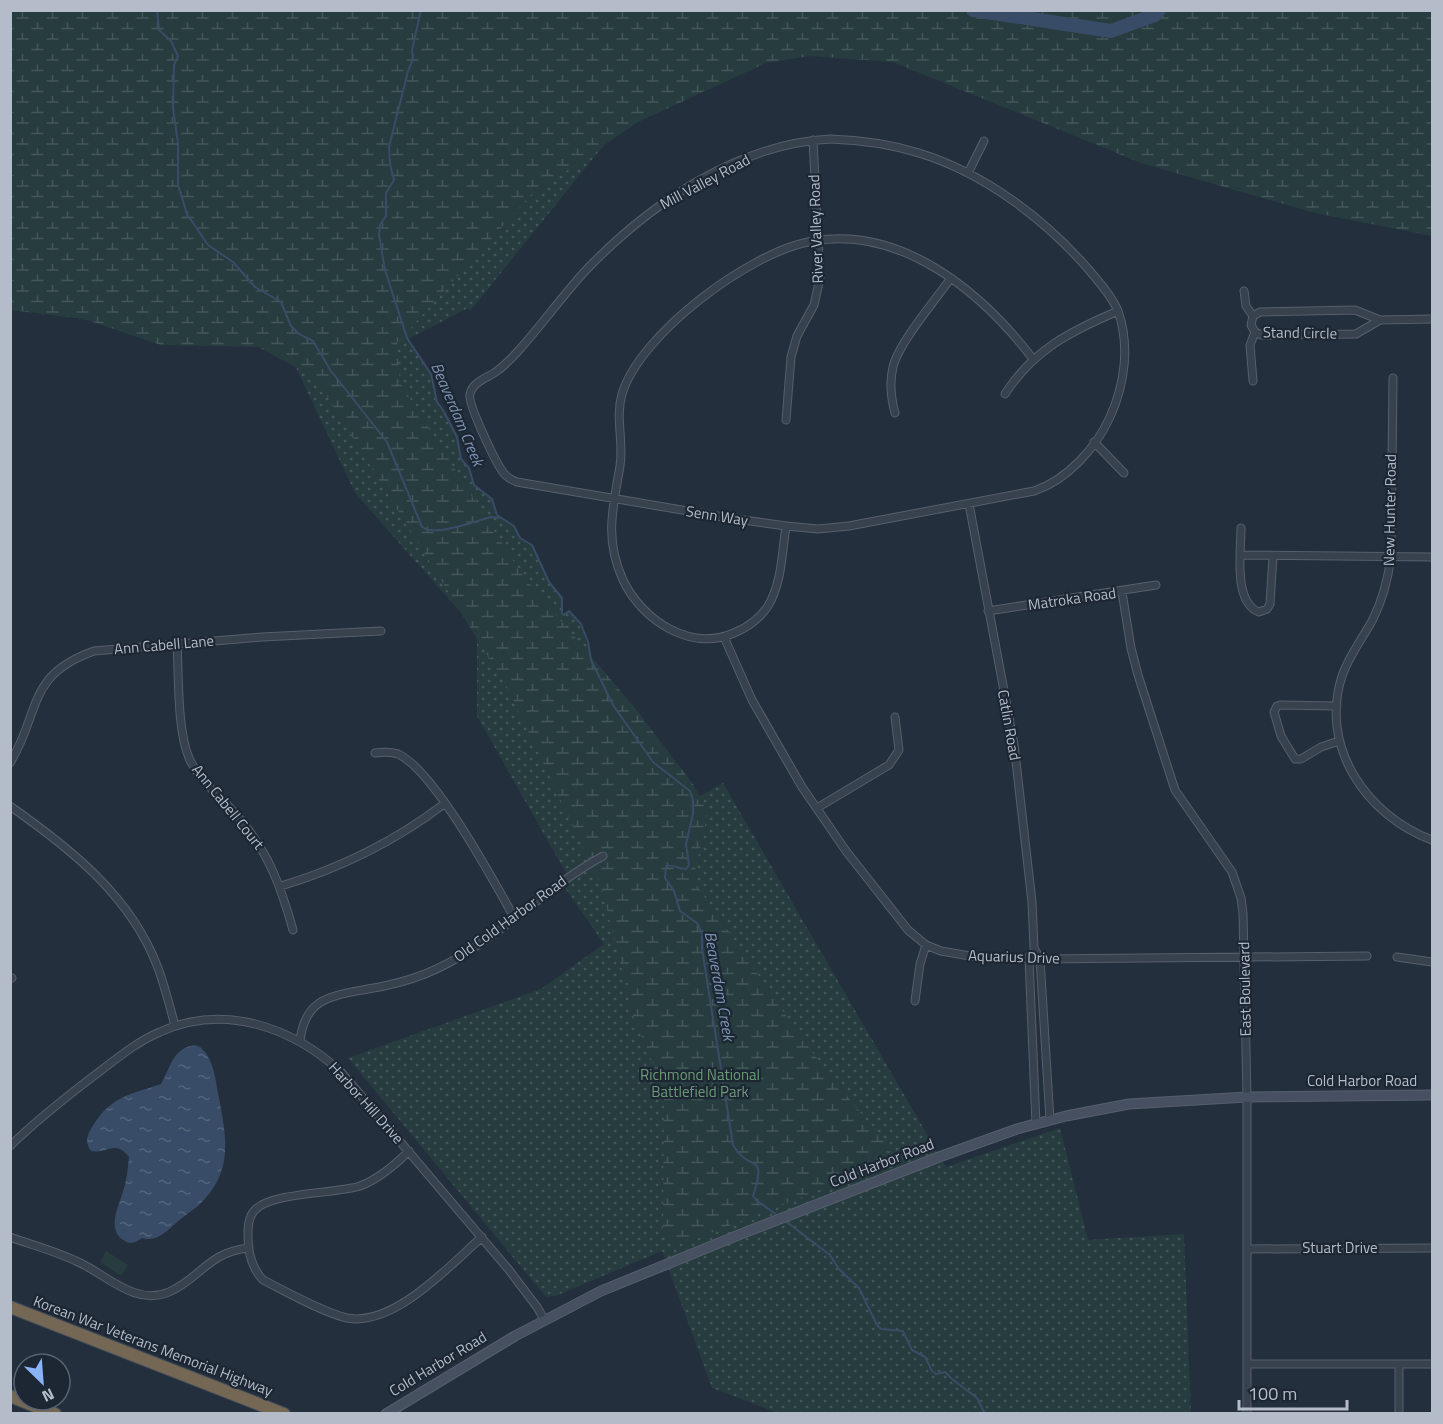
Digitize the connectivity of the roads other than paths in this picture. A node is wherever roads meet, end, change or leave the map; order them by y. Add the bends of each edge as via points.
1 (813, 140) junction
2 (984, 141) dead end
3 (968, 174) junction
4 (818, 240) junction
5 (951, 278) junction
6 (1244, 291) dead end
7 (1118, 311) junction
8 (1253, 316) junction
9 (1432, 319) edge
10 (1380, 320) junction
11 (1255, 332) junction
12 (1033, 359) junction
13 (1393, 378) dead end
14 (1253, 381) dead end
15 (1005, 394) dead end
16 (895, 413) dead end
17 (786, 420) dead end
18 (488, 441) joint
19 (1094, 442) junction
20 (1124, 473) dead end
21 (614, 498) junction
22 (969, 504) junction
23 (786, 526) junction
24 (1241, 528) dead end
25 (1241, 555) junction
26 (1273, 556) junction
27 (1390, 557) junction
28 (1432, 557) edge
29 (1156, 585) dead end
30 (1122, 592) junction
31 (988, 611) junction
32 (381, 631) dead end
33 (724, 636) junction
34 (177, 644) junction
35 (1337, 706) junction
36 (895, 717) dead end
37 (1340, 741) junction
38 (375, 753) dead end
39 (10, 763) edge
40 (444, 804) junction
41 (10, 806) edge
42 (817, 808) junction
43 (1432, 840) edge
44 (603, 856) dead end
45 (281, 886) junction
46 (514, 917) junction
47 (293, 930) dead end
48 (926, 945) junction
49 (1034, 948) junction
50 (1367, 956) dead end
51 (1244, 957) junction
52 (1397, 957) dead end
53 (1029, 959) junction
54 (1040, 959) junction
55 (1432, 962) edge
56 (915, 1001) dead end
57 (175, 1026) junction
58 (300, 1041) junction
59 (1432, 1095) edge
60 (1246, 1097) junction
61 (1050, 1120) junction
62 (1036, 1124) junction
63 (10, 1146) edge
64 (409, 1151) junction
65 (10, 1237) edge
66 (482, 1237) junction
67 (249, 1248) junction
68 (1432, 1248) edge
69 (1247, 1249) junction
70 (10, 1307) edge
71 (544, 1319) junction
72 (1247, 1364) junction
73 (1399, 1364) junction
74 (1432, 1364) edge
75 (10, 1396) edge
76 (55, 1413) edge
77 (284, 1413) edge
78 (387, 1413) edge
79 (1248, 1413) edge
80 (1399, 1413) edge

1 - 3 street, Mill Valley Road via 895,146 940,160
1 - 4 street, River Valley Road
1 - 18 street, Mill Valley Road via 767,150 716,173 662,204 611,246 507,363 473,387 470,406
2 - 3 street
3 - 7 street, Mill Valley Road via 1023,209 1063,243 1098,280
4 - 5 street via 876,243 913,256
4 - 17 street, River Valley Road via 818,291 794,344
4 - 21 street via 780,250 735,275 682,315 649,349 628,378 620,399 622,452
5 - 12 street via 1002,321
5 - 16 street via 896,357 890,388
6 - 8 street via 1246,306
7 - 12 street via 1074,331
7 - 19 street, Mill Valley Road via 1125,341 1121,385 1112,415
8 - 10 street, Stand Circle via 1260,312 1355,310
8 - 11 street, Stand Circle via 1251,325
9 - 10 street
10 - 11 street, Stand Circle via 1356,334
11 - 14 street via 1250,345
12 - 15 street
13 - 27 street, New Hunter Road
18 - 21 street, Senn Way via 502,471 512,480
19 - 20 street
19 - 22 street, Mill Valley Road via 1064,475 1045,487
21 - 23 street, Senn Way
21 - 33 street via 614,555 625,583 639,603 661,624 686,636
22 - 23 street, Senn Way via 834,528
22 - 31 street, Catlin Road
23 - 33 street via 773,597 751,624
24 - 25 street
25 - 26 street
25 - 26 street via 1243,596 1258,612 1270,604
26 - 27 street
27 - 28 street
27 - 35 street, New Hunter Road via 1381,601 1347,664
29 - 30 street, Matroka Road
30 - 31 street, Matroka Road
30 - 51 street, East Boulevard via 1138,675 1175,790 1225,861 1237,885 1243,914
31 - 49 street, Catlin Road via 1016,756
32 - 34 street, Ann Cabell Lane
33 - 42 street, Aquarius Drive via 752,700
34 - 39 street, Ann Cabell Lane via 94,651 64,665 36,699
34 - 45 street, Ann Cabell Court via 183,736 189,758 201,779 254,837
35 - 37 street, New Hunter Road
35 - 37 street via 1280,705 1274,712 1281,736 1295,759
36 - 42 street via 899,750 889,765
37 - 43 street, New Hunter Road via 1349,769 1368,796 1400,824
38 - 40 street via 403,758
40 - 45 street via 367,854
40 - 46 street
41 - 57 street via 78,857 113,892 152,954
42 - 48 street, Aquarius Drive via 908,930
44 - 46 street, Old Cold Harbor Road
45 - 47 street, Ann Cabell Court
46 - 58 street, Old Cold Harbor Road via 473,950 443,966 400,982 320,1002 309,1011
48 - 53 street, Aquarius Drive via 958,955
48 - 56 street
49 - 53 street, Catlin Road
49 - 54 street, Catlin Road
50 - 51 street, Aquarius Drive
51 - 54 street, Aquarius Drive
51 - 60 street, East Boulevard
52 - 55 street
53 - 54 street, Aquarius Drive
53 - 62 street, Catlin Road
54 - 61 street, Catlin Road
57 - 58 street, Harbor Hill Drive via 206,1020 238,1020 271,1028
57 - 63 street, Harbor Hill Drive via 146,1039 110,1064
58 - 64 street, Harbor Hill Drive via 341,1072
59 - 60 main road, Cold Harbor Road
60 - 61 main road, Cold Harbor Road via 1129,1104
60 - 69 street, East Boulevard
61 - 62 main road, Cold Harbor Road
62 - 71 main road, Cold Harbor Road via 741,1234 601,1291
64 - 66 street, Harbor Hill Drive
64 - 67 street via 363,1185 264,1203 250,1219
65 - 67 street via 76,1261 142,1296 170,1292 214,1258
66 - 67 street via 409,1300 369,1319 328,1312 263,1280
66 - 71 street, Harbor Hill Drive
68 - 69 street, Stuart Drive
69 - 72 street, East Boulevard
70 - 77 highway, Korean War Veterans Memorial Highway
71 - 78 main road, Cold Harbor Road
72 - 73 street
72 - 79 street, East Boulevard
73 - 74 street
73 - 80 street
75 - 76 highway

